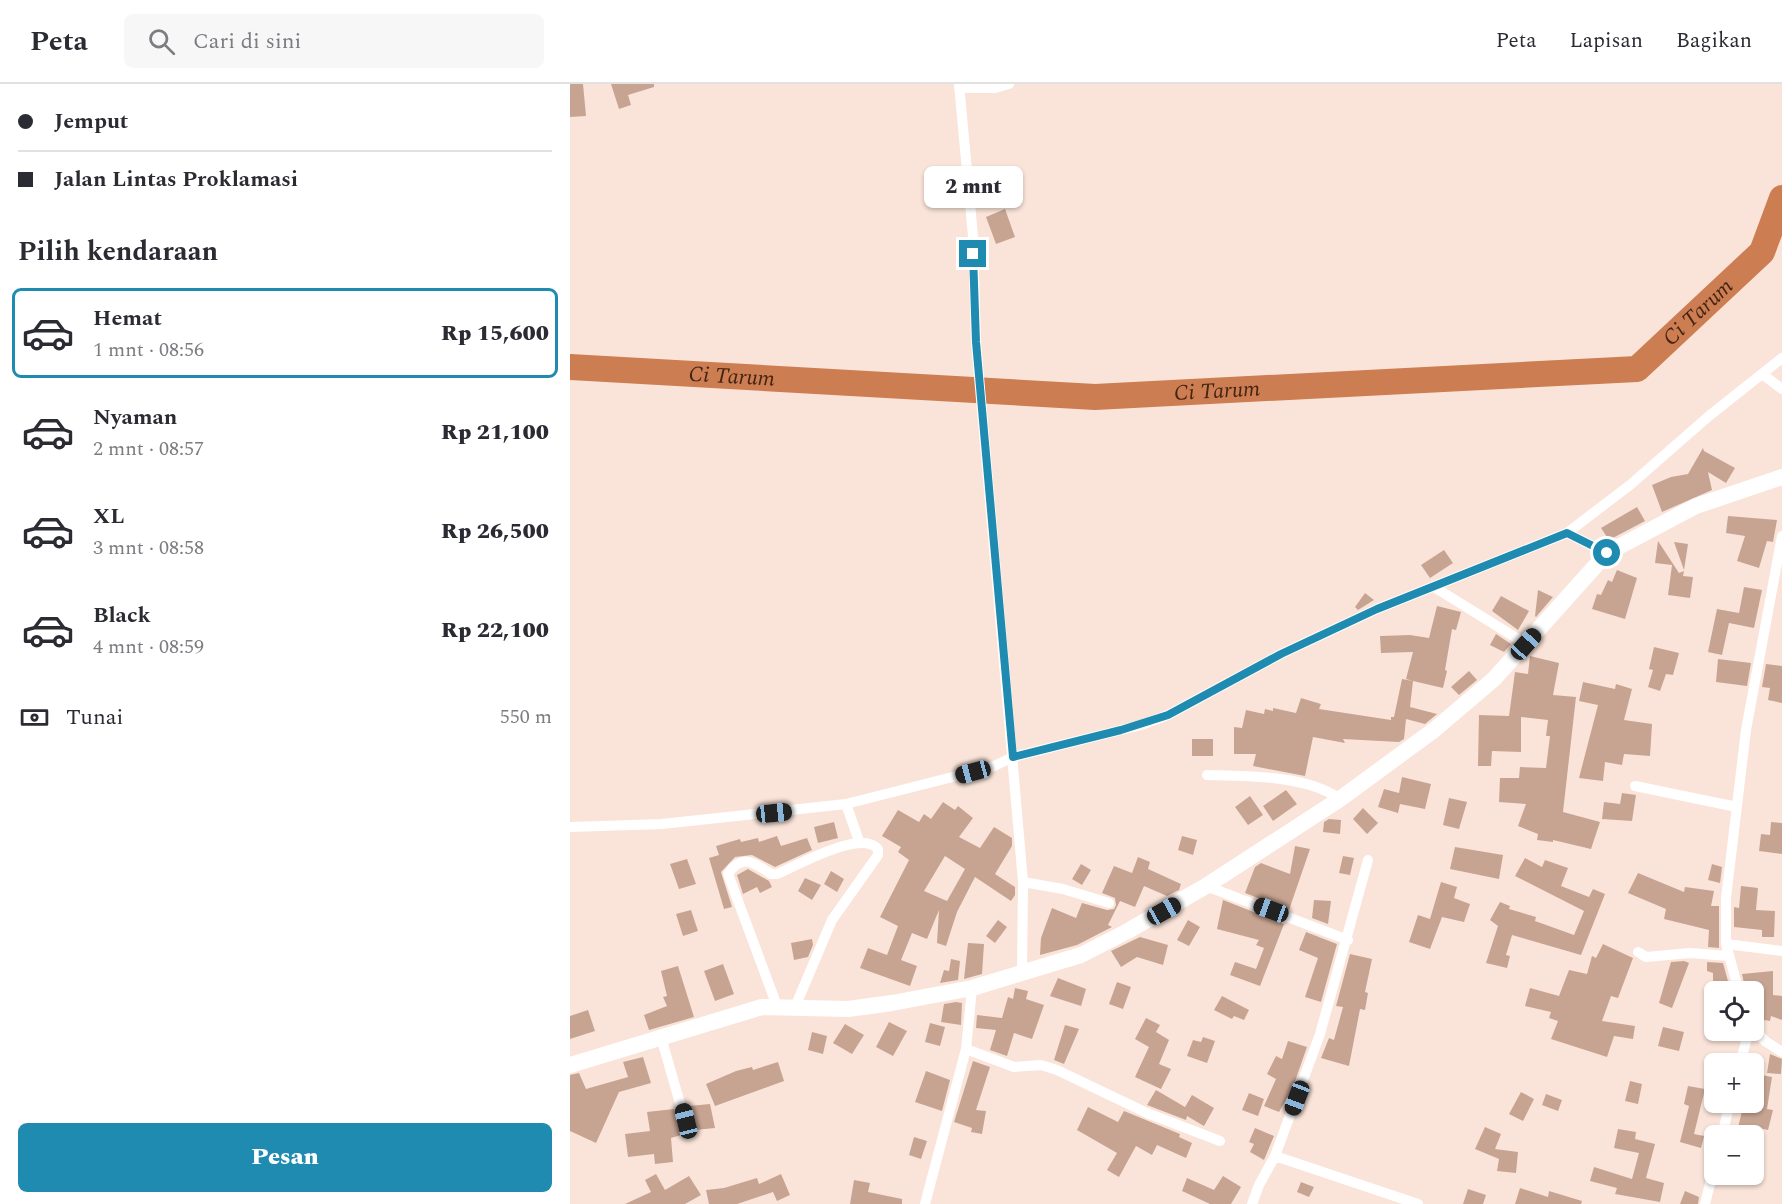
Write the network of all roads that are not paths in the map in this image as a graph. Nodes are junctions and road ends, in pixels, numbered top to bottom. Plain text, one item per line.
1 (1009, 84) edge
2 (959, 86) edge
3 (1782, 358) edge
4 (1762, 374) junction
5 (1782, 389) edge
6 (1782, 477) edge
7 (1567, 533) junction
8 (1782, 536) edge
9 (1607, 553) junction
10 (1434, 587) junction
11 (1526, 644) junction
12 (1013, 757) junction
13 (1207, 775) dead end
14 (1635, 786) dead end
15 (1340, 799) junction
16 (846, 804) junction
17 (1737, 807) junction
18 (570, 827) edge
19 (859, 841) junction
20 (1368, 860) dead end
21 (1023, 882) junction
22 (1206, 886) junction
23 (1109, 903) dead end
24 (1348, 940) junction
25 (1726, 944) junction
26 (1782, 951) edge
27 (1638, 952) dead end
28 (1729, 956) junction
29 (1022, 974) junction
30 (1736, 981) edge
31 (972, 988) junction
32 (777, 1006) junction
33 (795, 1007) junction
34 (661, 1037) junction
35 (1764, 1040) edge
36 (966, 1049) junction
37 (1782, 1052) edge
38 (570, 1065) edge
39 (689, 1135) dead end
40 (1220, 1141) dead end
41 (1275, 1156) junction
42 (1710, 1185) edge
43 (925, 1204) edge
44 (1252, 1204) edge
45 (1418, 1204) edge
46 (1706, 1204) edge

1 - 2 street
2 - 12 street
3 - 4 street
4 - 5 street
4 - 7 street
6 - 9 street
7 - 9 street
7 - 10 street
8 - 17 street
9 - 11 street
10 - 11 street
10 - 12 street
11 - 15 street
12 - 16 street
12 - 21 street
13 - 15 street
14 - 17 street
15 - 22 street
16 - 18 street
16 - 19 street
17 - 25 street
19 - 32 street
19 - 33 street
20 - 24 street
21 - 23 street
21 - 29 street
22 - 24 street
22 - 29 street
24 - 41 street
25 - 26 street
25 - 28 street
27 - 28 street
28 - 30 street
29 - 31 street
31 - 33 street
31 - 36 street
32 - 33 street
32 - 34 street
34 - 38 street
34 - 39 street
35 - 37 street
36 - 40 street
36 - 43 street
41 - 44 street
41 - 45 street
42 - 46 street

